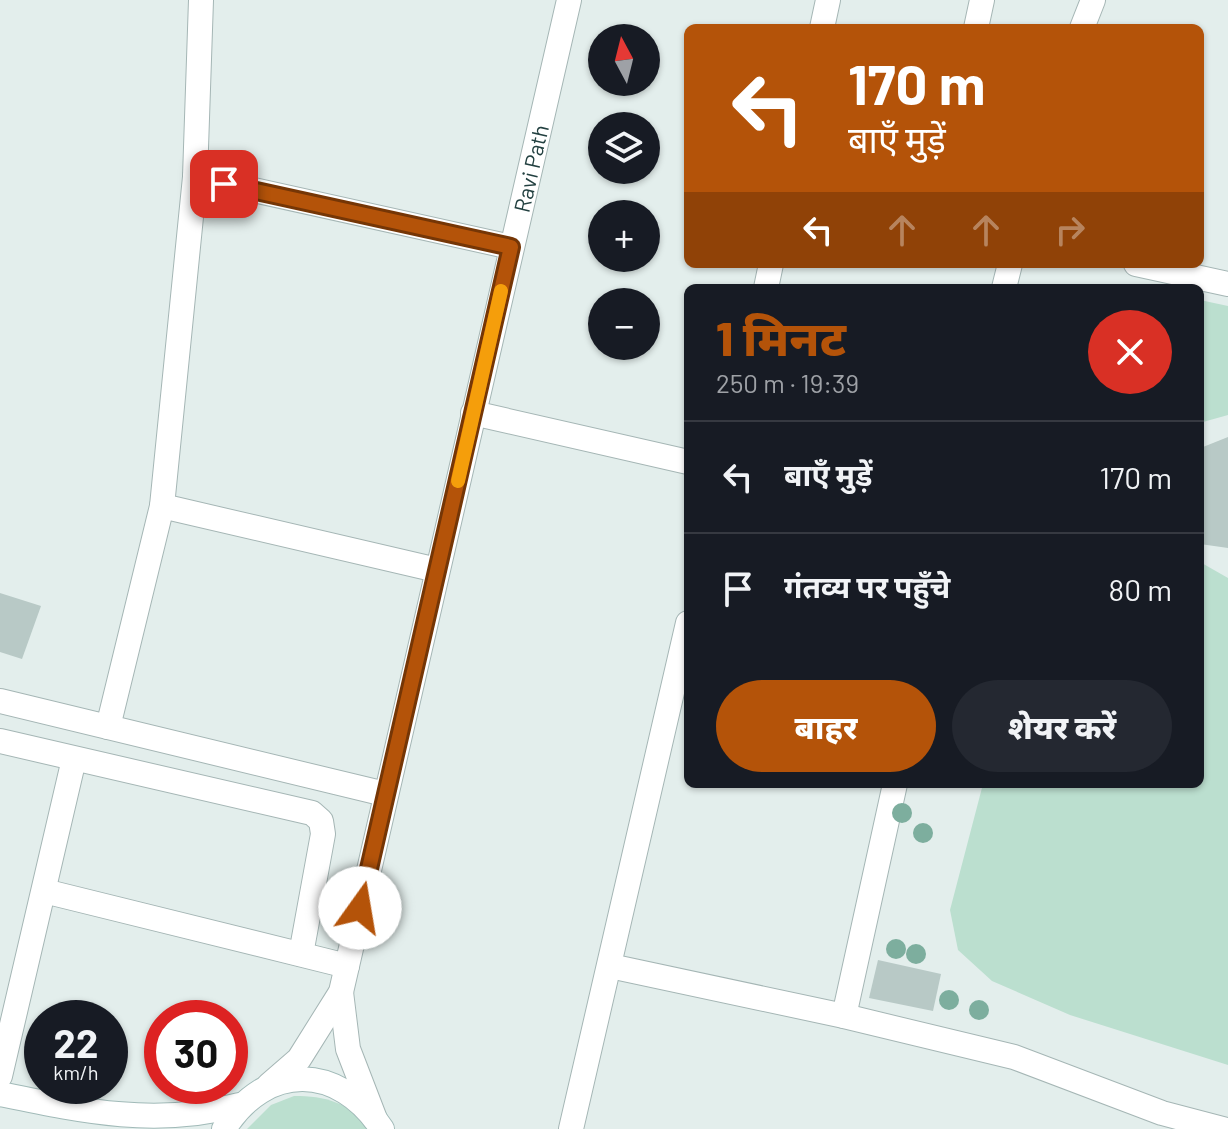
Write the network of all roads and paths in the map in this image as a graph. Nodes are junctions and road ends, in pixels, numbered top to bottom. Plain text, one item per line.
1 (201, 0) edge
2 (569, 0) edge
3 (828, 0) edge
4 (982, 0) edge
5 (1093, 0) edge
6 (823, 24) edge
7 (977, 24) edge
8 (1084, 24) edge
9 (195, 177) junction
10 (511, 247) junction
11 (1154, 268) edge
12 (1228, 284) edge
13 (473, 413) junction
14 (684, 461) edge
15 (162, 506) junction
16 (437, 570) junction
17 (684, 641) edge
18 (6, 703) edge
19 (108, 727) junction
20 (2, 742) edge
21 (74, 759) junction
22 (252, 762) junction
23 (894, 788) edge
24 (385, 794) junction
25 (244, 798) junction
26 (44, 891) junction
27 (301, 954) junction
28 (347, 966) junction
29 (610, 966) junction
30 (341, 992) junction
31 (844, 1016) junction
32 (5, 1032) edge
33 (0, 1076) edge
34 (269, 1085) junction
35 (0, 1094) edge
36 (239, 1105) junction
37 (94, 1114) junction
38 (378, 1124) edge
39 (126, 1129) edge
40 (224, 1129) edge
41 (571, 1129) edge
42 (1223, 1129) edge

1 - 9 street
2 - 10 street, Ravi Path
3 - 6 street
4 - 7 street
5 - 8 street
9 - 10 street
9 - 15 street
10 - 13 street, Ravi Path
11 - 12 street
13 - 14 street
13 - 16 street, Ravi Path
15 - 16 street
15 - 19 street
16 - 24 street, Ravi Path
17 - 29 street
18 - 19 street
18 - 20 street
19 - 22 street
20 - 21 street
21 - 25 street
21 - 26 street
22 - 24 street
22 - 25 street
23 - 31 street
24 - 28 street, Ravi Path
25 - 27 street
26 - 27 street
26 - 32 street
27 - 28 street
28 - 30 street, Ravi Path
29 - 31 street
29 - 41 street
30 - 34 street
30 - 38 street
31 - 42 street
32 - 33 street
34 - 36 street
34 - 38 street
35 - 37 street
36 - 37 street
36 - 40 street
37 - 39 street

